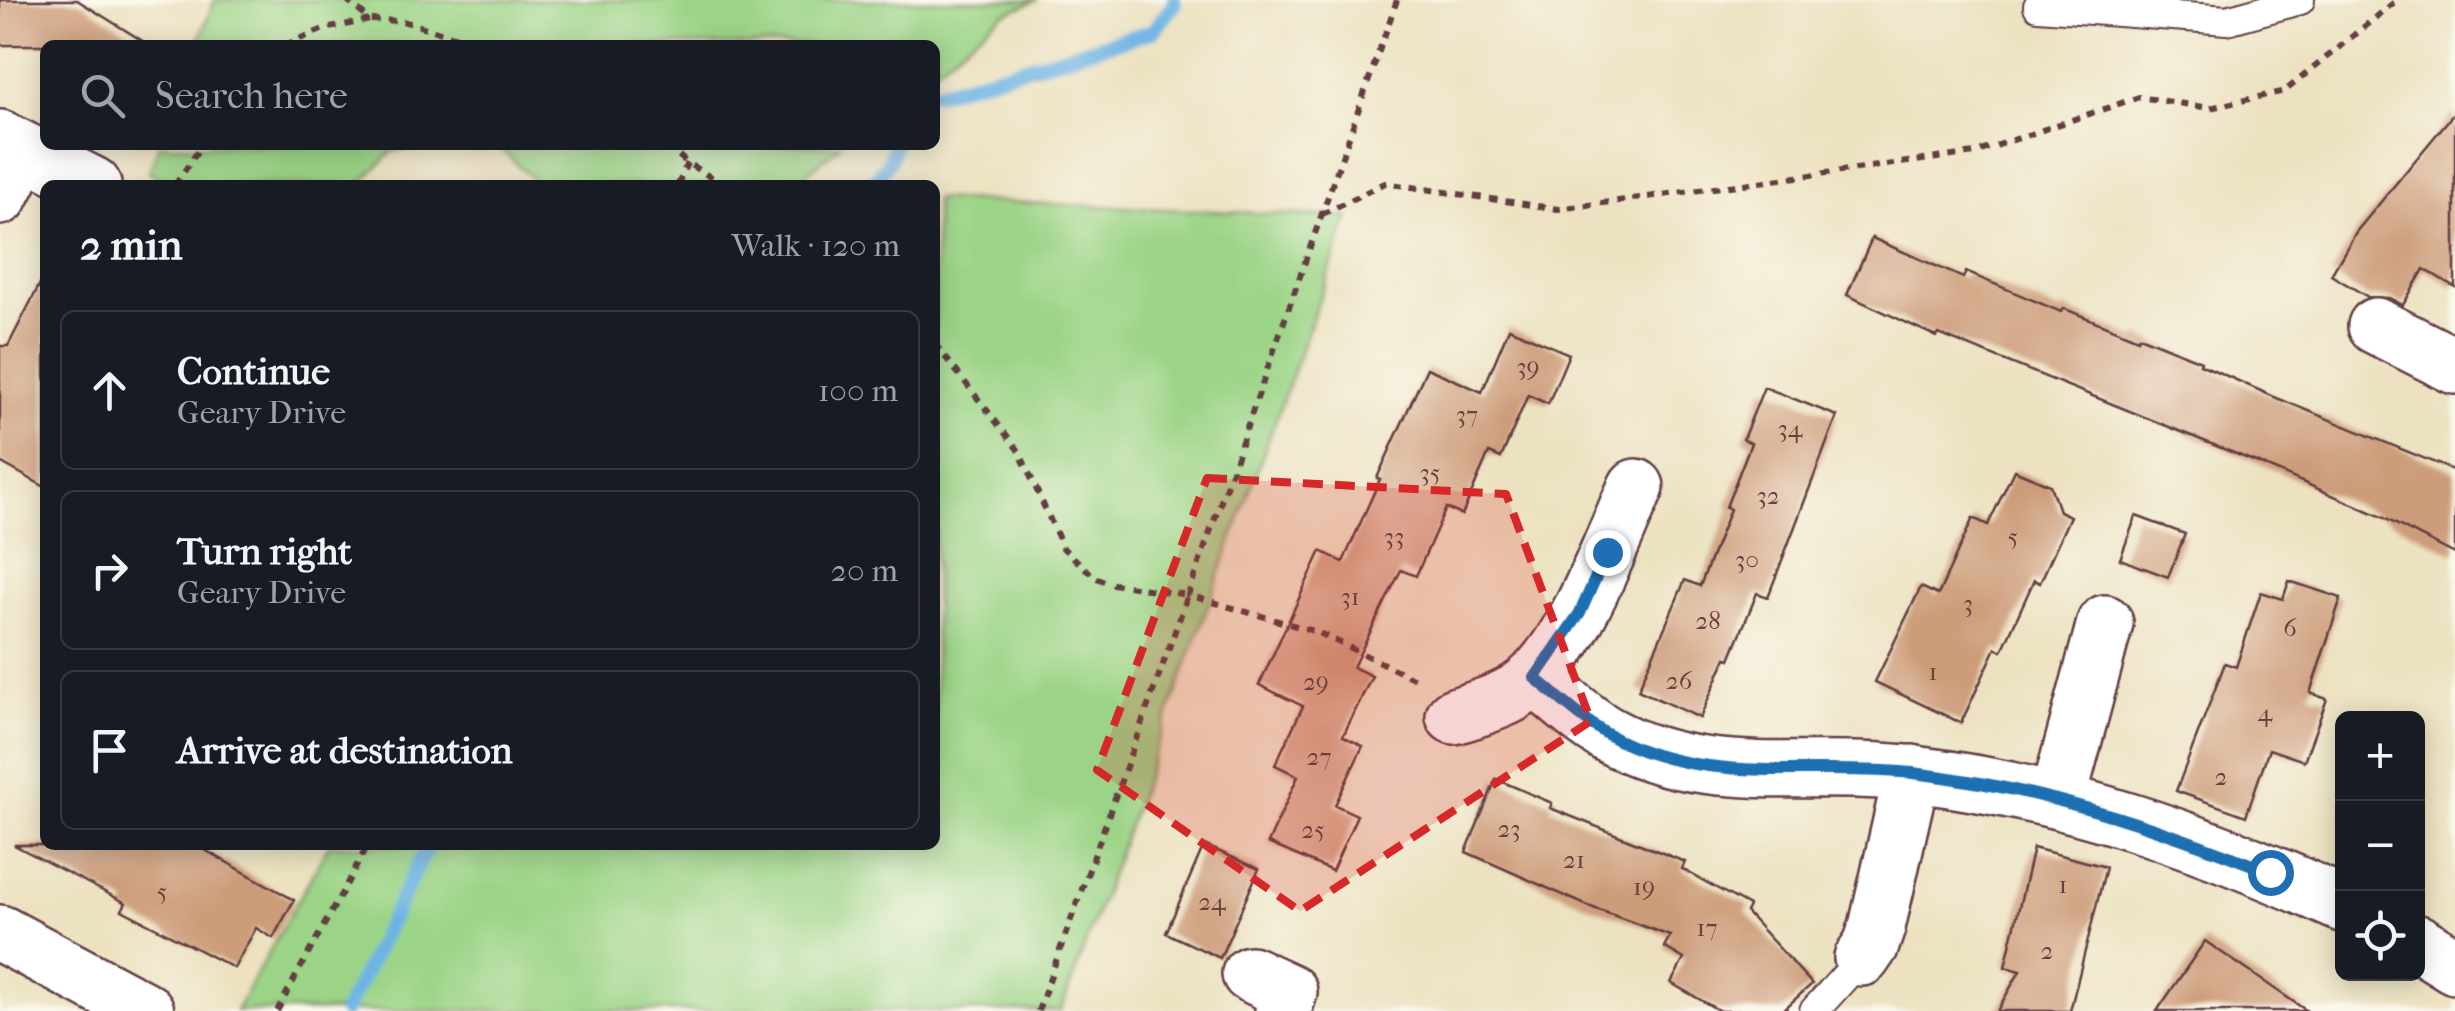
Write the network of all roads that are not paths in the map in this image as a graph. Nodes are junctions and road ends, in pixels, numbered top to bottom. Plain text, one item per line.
1 (2300, 0) edge
2 (2038, 6) dead end
3 (8, 162) edge
4 (75, 180) edge
5 (2376, 326) dead end
6 (2455, 366) edge
7 (1636, 486) dead end
8 (2104, 622) dead end
9 (1535, 678) junction
10 (1466, 712) road end
11 (1912, 773) junction
12 (2058, 799) junction
13 (2335, 901) edge
14 (0, 933) edge
15 (2425, 948) edge
16 (1862, 958) joint
17 (2455, 966) edge
18 (146, 1011) edge
19 (1814, 1011) edge

1 - 2 lane
3 - 4 street
5 - 6 street
7 - 9 street
8 - 12 street
9 - 10 street
9 - 11 street
11 - 12 street
11 - 16 street
12 - 13 street
14 - 18 street
15 - 17 street
16 - 19 lane

